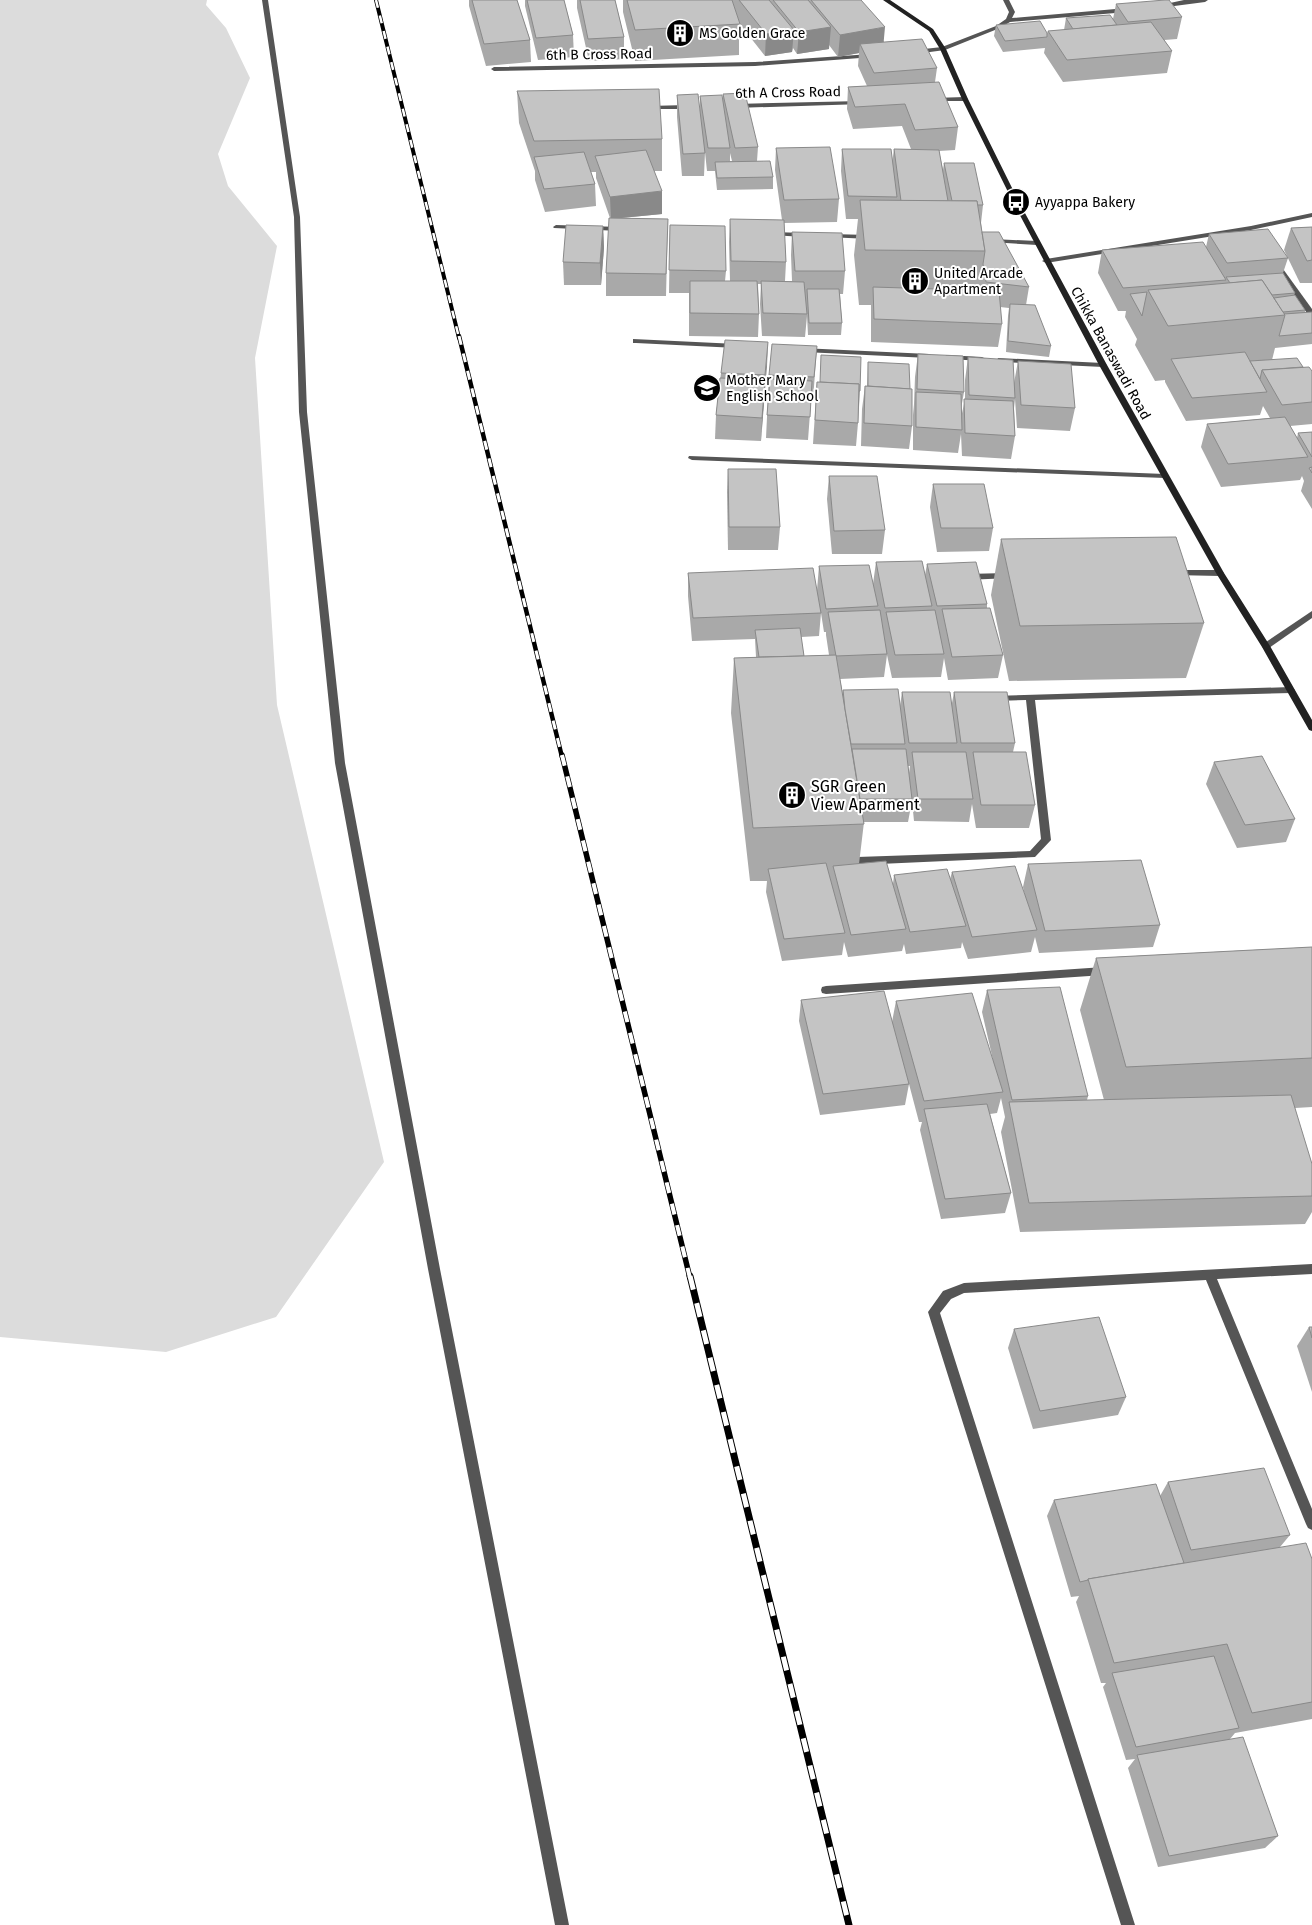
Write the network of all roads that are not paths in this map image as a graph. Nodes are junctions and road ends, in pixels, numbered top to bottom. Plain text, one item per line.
1 (265, 0) edge
2 (886, 0) edge
3 (1006, 0) edge
4 (1205, 0) edge
5 (1188, 1) edge
6 (1152, 7) edge
7 (1135, 9) edge
8 (1008, 20) junction
9 (943, 49) junction
10 (905, 53) edge
11 (876, 56) edge
12 (494, 69) dead end
13 (965, 99) junction
14 (926, 100) edge
15 (869, 103) edge
16 (731, 106) edge
17 (691, 107) edge
18 (641, 108) edge
19 (1312, 215) edge
20 (556, 227) dead end
21 (1251, 228) junction
22 (624, 229) edge
23 (762, 234) edge
24 (811, 235) edge
25 (821, 236) edge
26 (1257, 236) edge
27 (880, 238) edge
28 (988, 241) edge
29 (1037, 243) junction
30 (1273, 259) edge
31 (1046, 261) junction
32 (1312, 314) edge
33 (636, 341) dead end
34 (745, 347) edge
35 (794, 349) edge
36 (934, 356) edge
37 (944, 357) edge
38 (1102, 365) junction
39 (692, 458) dead end
40 (1165, 476) junction
41 (1220, 572) junction
42 (1170, 573) edge
43 (1021, 576) edge
44 (961, 577) edge
45 (1312, 614) edge
46 (1266, 646) junction
47 (1291, 690) junction
48 (981, 698) edge
49 (1030, 699) junction
50 (1312, 728) edge
51 (857, 861) edge
52 (1114, 971) edge
53 (826, 990) dead end
54 (1312, 1269) edge
55 (1210, 1275) junction
56 (1312, 1524) edge
57 (562, 1925) edge
58 (1128, 1925) edge

1 - 57 street
2 - 9 main road, Chikka Banaswadi Road
3 - 8 street
4 - 5 street
5 - 6 street
7 - 8 street
8 - 9 street
9 - 10 street
9 - 13 main road, Chikka Banaswadi Road
11 - 12 street, 6th B Cross Road
13 - 14 street
13 - 29 main road, Chikka Banaswadi Road
15 - 16 street, 6th A Cross Road
17 - 18 street
19 - 21 street
20 - 22 street
21 - 26 street
21 - 31 street
23 - 24 street
25 - 27 street
28 - 29 street
29 - 31 main road, Chikka Banaswadi Road
30 - 32 street
31 - 38 main road, Chikka Banaswadi Road
33 - 34 street
35 - 36 street
37 - 38 street
38 - 40 main road, Chikka Banaswadi Road
39 - 40 street
40 - 41 main road, Chikka Banaswadi Road
41 - 42 street
41 - 46 main road, Chikka Banaswadi Road
43 - 44 street
45 - 46 street
46 - 47 main road, Chikka Banaswadi Road
47 - 49 street
47 - 50 main road, Chikka Banaswadi Road
48 - 49 street
49 - 51 street
52 - 53 street
54 - 55 street
55 - 56 street
55 - 58 street

